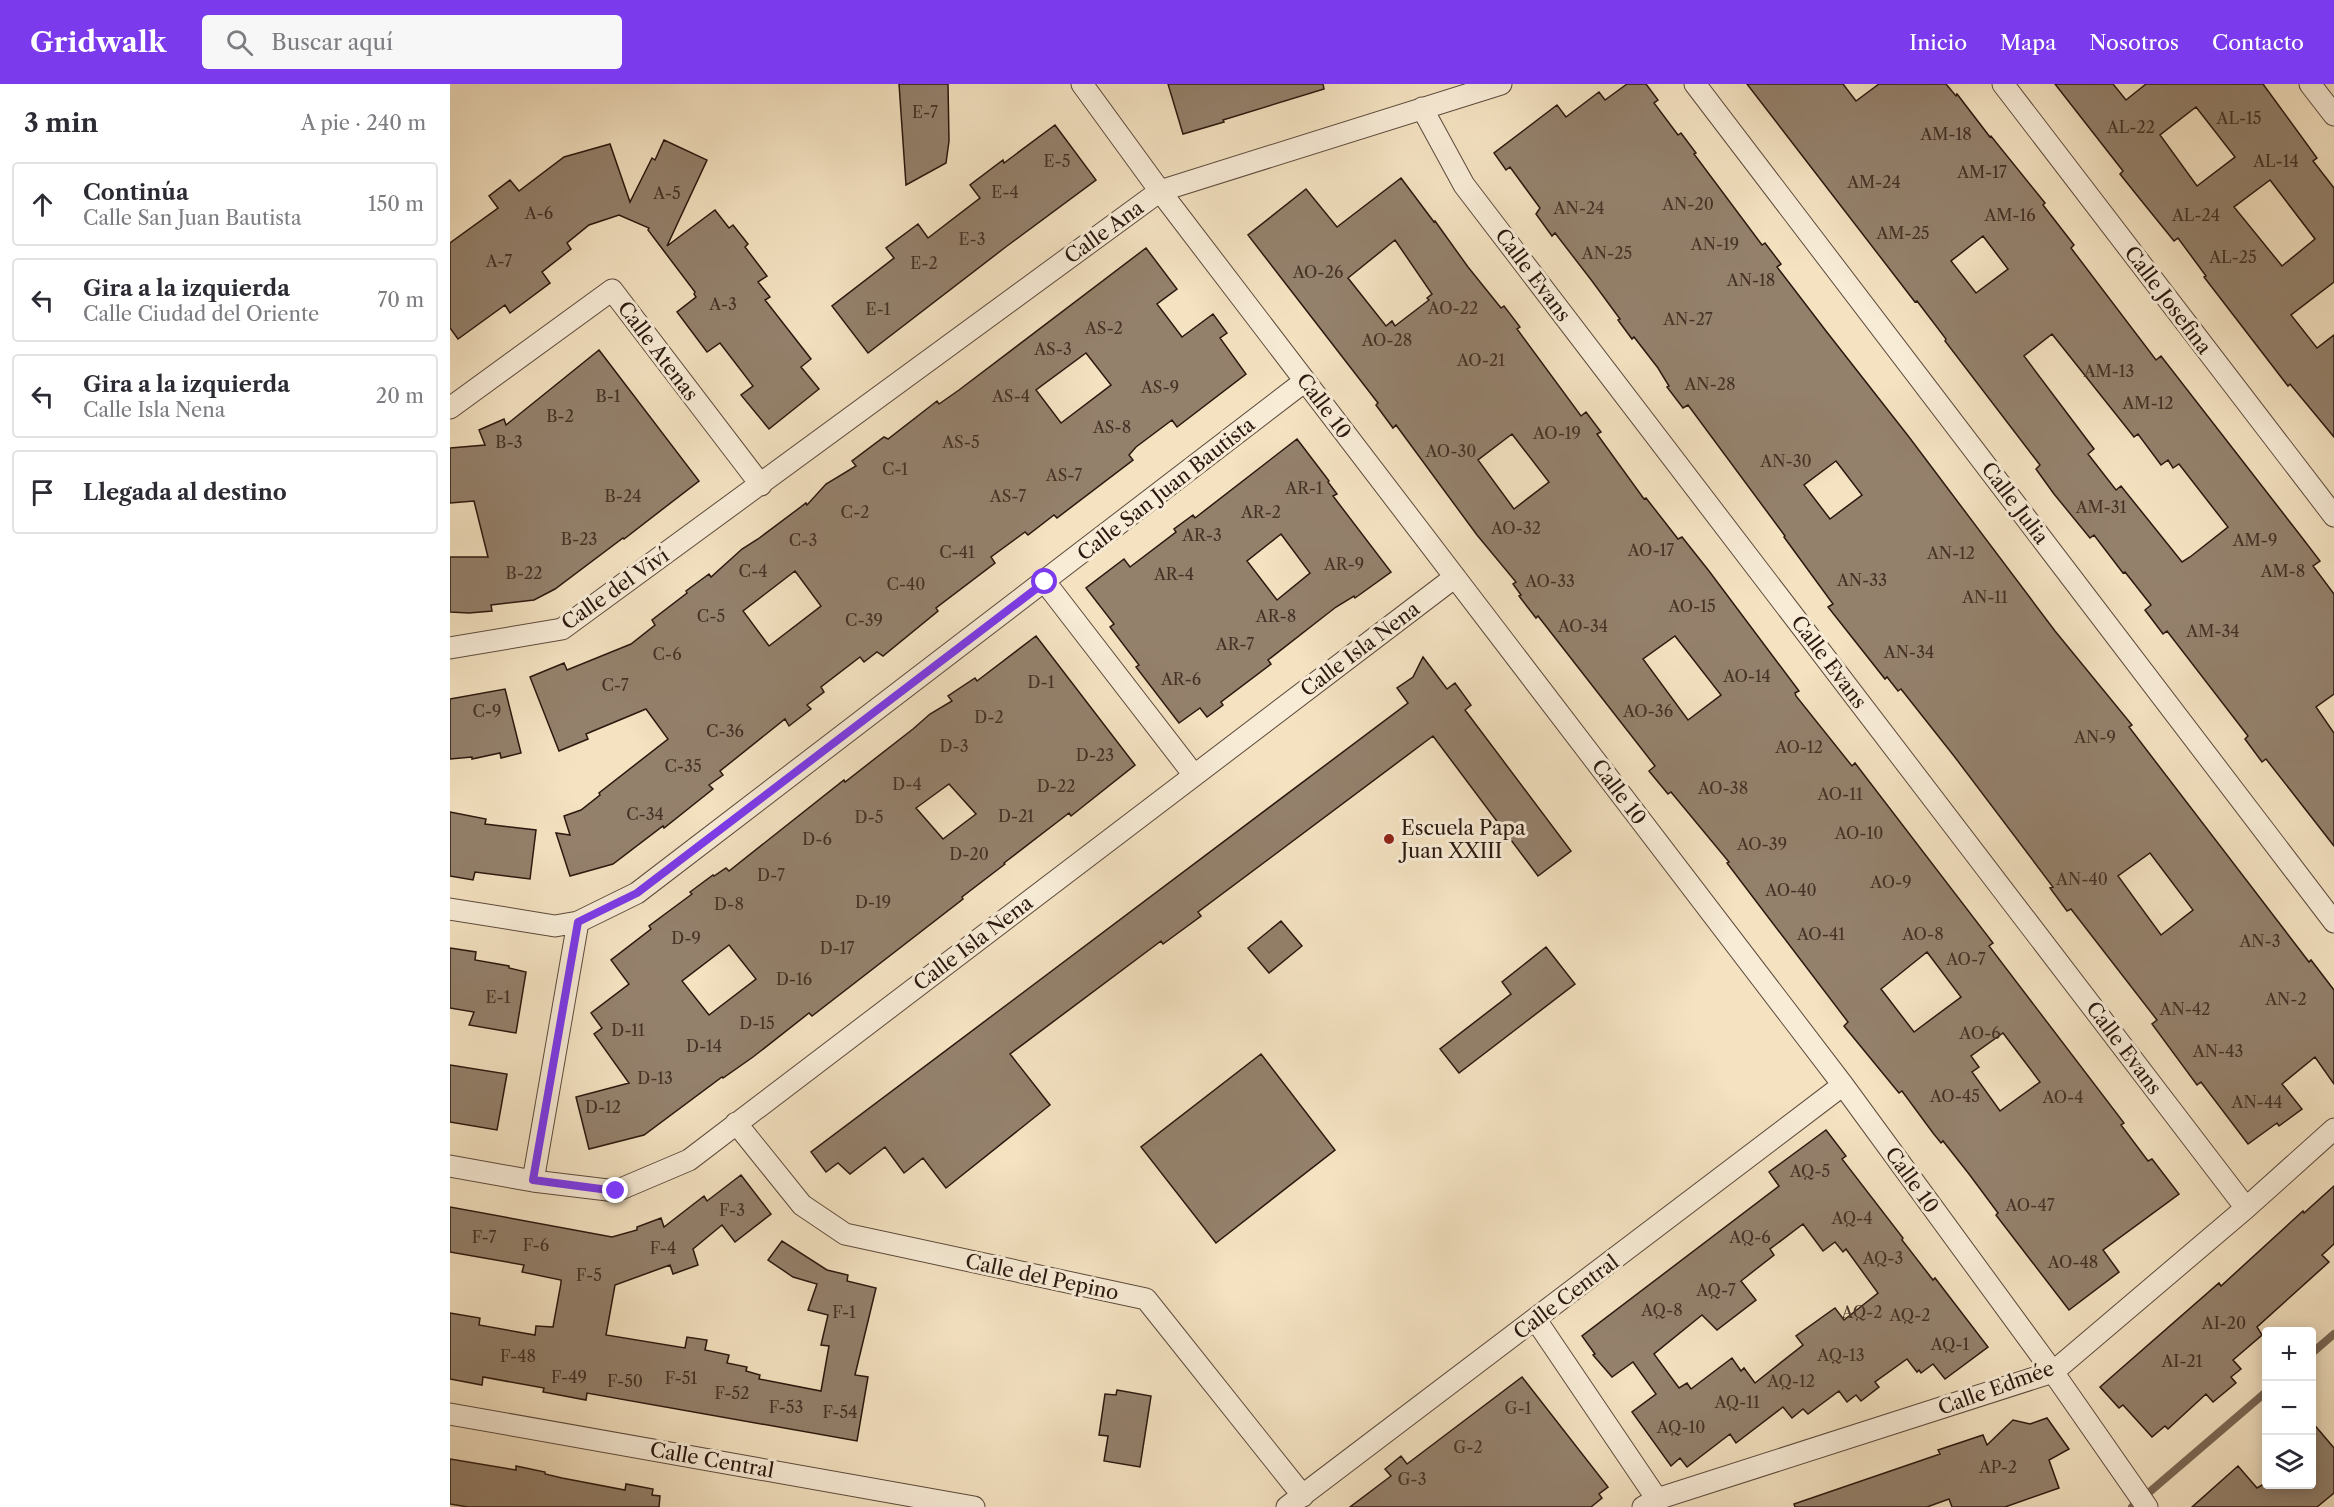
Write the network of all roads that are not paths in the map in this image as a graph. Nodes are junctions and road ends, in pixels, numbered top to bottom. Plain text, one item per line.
1 (1082, 84) edge
2 (1501, 84) edge
3 (1695, 84) edge
4 (2003, 84) edge
5 (2310, 84) edge
6 (1422, 108) junction
7 (2334, 115) edge
8 (1160, 191) junction
9 (1305, 381) junction
10 (450, 408) edge
11 (761, 485) junction
12 (2334, 516) edge
13 (1455, 577) junction
14 (1045, 582) junction
15 (450, 648) edge
16 (1194, 775) junction
17 (450, 909) edge
18 (578, 922) junction
19 (2334, 922) edge
20 (1843, 1085) junction
21 (736, 1123) junction
22 (2334, 1129) edge
23 (450, 1166) edge
24 (533, 1180) junction
25 (2246, 1208) junction
26 (1536, 1320) junction
27 (2053, 1372) junction
28 (450, 1414) edge
29 (1295, 1502) edge
30 (1650, 1503) edge
31 (974, 1507) edge
32 (2147, 1507) edge

1 - 8 street, Calle 10
2 - 6 street, Calle Ana
3 - 19 street, Calle Julia
4 - 12 street, Calle Josefina
5 - 7 street
6 - 8 street, Calle Ana
6 - 25 street, Calle Evans
8 - 9 street, Calle 10
8 - 11 street, Calle Ana
9 - 13 street, Calle 10
9 - 14 street, Calle San Juan Bautista
10 - 11 street, Calle Atenas
11 - 15 street, Calle del Viví
13 - 16 street, Calle Isla Nena
13 - 20 street, Calle 10
14 - 16 street
14 - 18 street, Calle San Juan Bautista
16 - 21 street, Calle Isla Nena
17 - 18 street, Calle San Juan Bautista
18 - 24 street
20 - 26 street, Calle Central
20 - 27 street, Calle 10
21 - 24 street, Calle Isla Nena
21 - 29 street, Calle del Pepino
22 - 25 street, Calle Edmée
23 - 24 street, Calle Isla Nena
25 - 27 street, Calle Edmée
26 - 29 street, Calle Central
26 - 30 street
27 - 30 street, Calle Edmée
27 - 32 street, Calle 10
28 - 31 street, Calle Central

